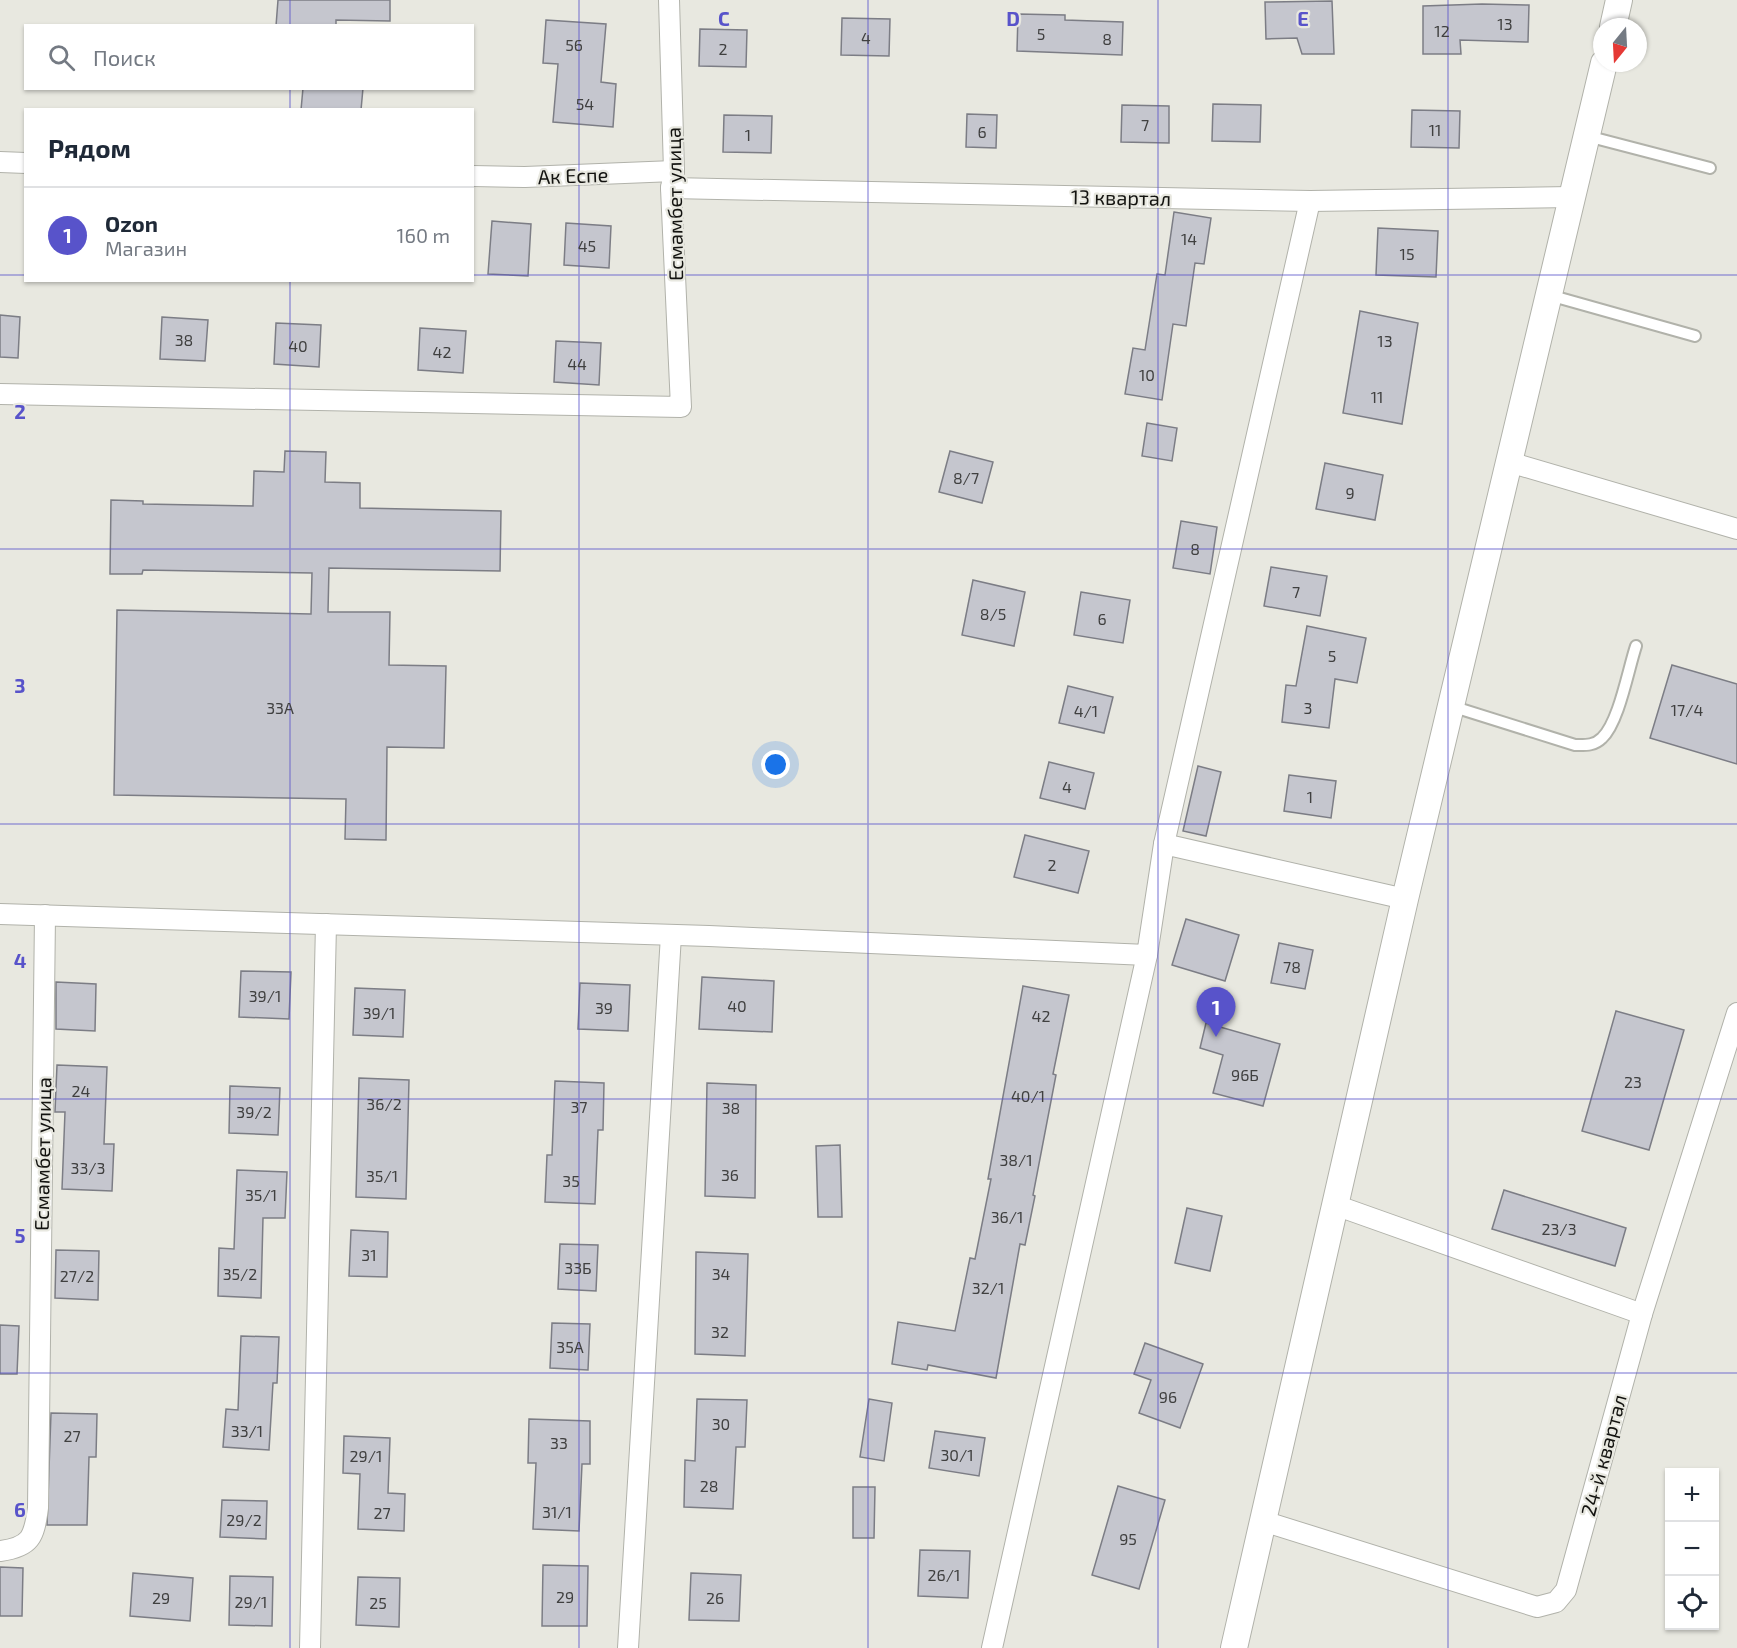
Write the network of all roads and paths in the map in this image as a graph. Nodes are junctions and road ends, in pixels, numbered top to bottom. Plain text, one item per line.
1 (669, 0) edge
2 (1619, 0) edge
3 (1615, 18) edge
4 (1602, 72) edge
5 (1586, 136) junction
6 (0, 162) edge
7 (24, 163) edge
8 (1710, 168) dead end
9 (474, 176) edge
10 (673, 179) junction
11 (1571, 197) junction
12 (1310, 201) junction
13 (1549, 295) junction
14 (1695, 336) dead end
15 (0, 394) edge
16 (1509, 462) junction
17 (1737, 529) edge
18 (1636, 646) dead end
19 (1451, 706) junction
20 (1164, 844) junction
21 (1405, 899) junction
22 (0, 914) edge
23 (45, 915) junction
24 (326, 924) junction
25 (671, 935) junction
26 (1147, 955) junction
27 (1737, 1013) edge
28 (1335, 1205) junction
29 (1642, 1314) junction
30 (1263, 1521) junction
31 (0, 1551) edge
32 (310, 1648) edge
33 (627, 1648) edge
34 (992, 1648) edge
35 (1234, 1648) edge

1 - 10 street, Есмамбет улица
2 - 3 street
4 - 5 street
5 - 8 lane
5 - 11 street
6 - 7 street
9 - 10 street, Ак Еспе
10 - 12 street, 13 квартал
10 - 15 street, Есмамбет улица
11 - 12 street, 13 квартал
11 - 13 street
12 - 20 street
13 - 14 lane
13 - 16 street
16 - 17 street
16 - 19 street
18 - 19 lane
19 - 21 street
20 - 21 street
20 - 26 street
21 - 28 street
22 - 23 street
23 - 24 street
23 - 31 street, Есмамбет улица
24 - 25 street
24 - 32 street
25 - 26 street
25 - 33 street
26 - 34 street
27 - 29 street, 24-й квартал
28 - 29 street
28 - 30 street
29 - 30 street, 24-й квартал
30 - 35 street

